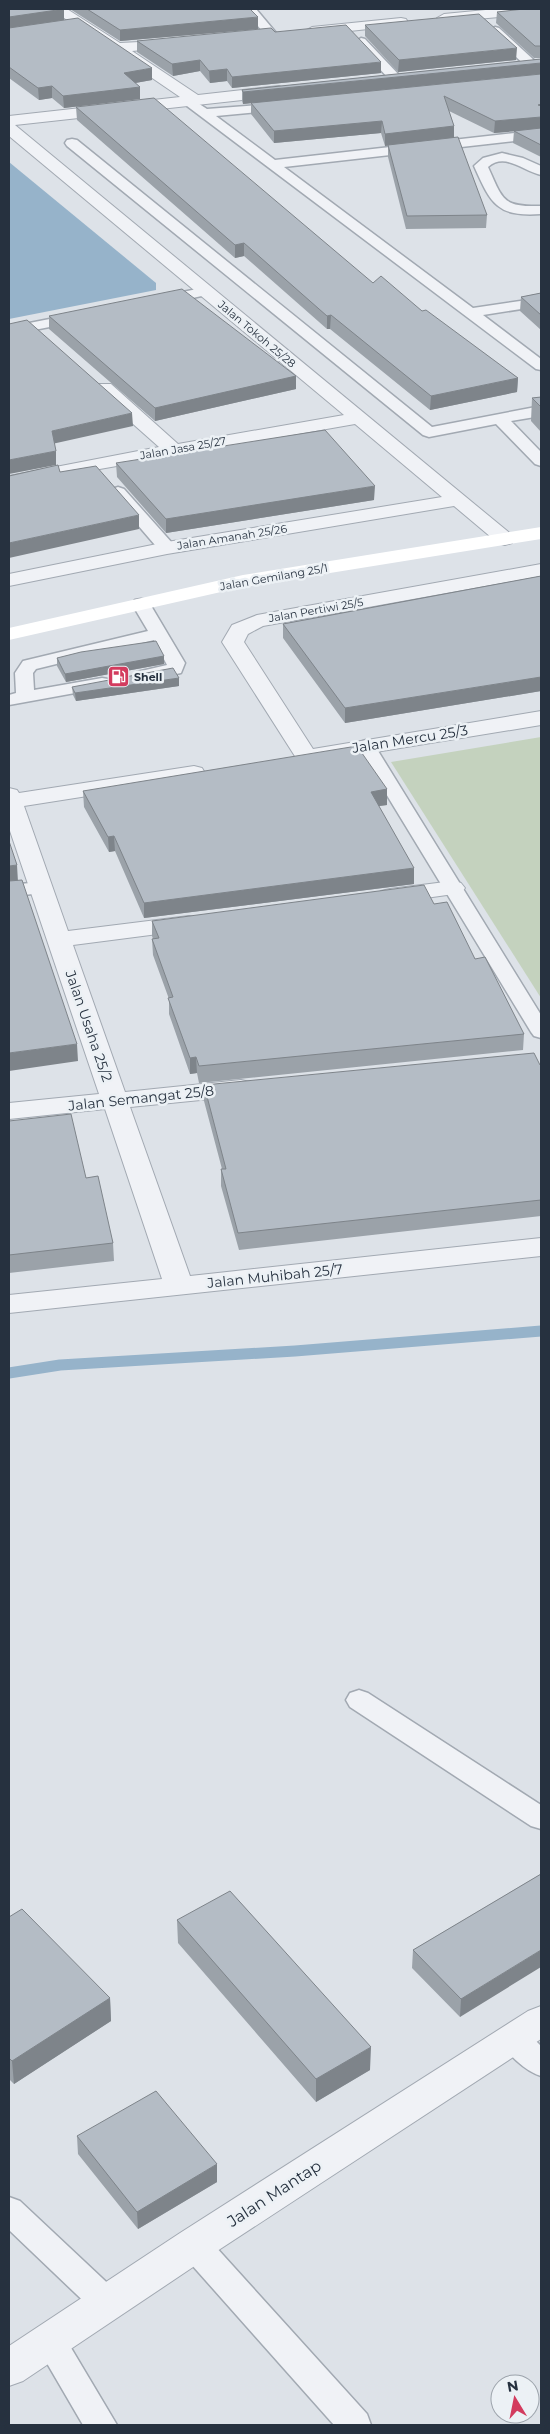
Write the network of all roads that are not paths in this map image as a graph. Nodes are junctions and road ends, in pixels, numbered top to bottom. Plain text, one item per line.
1 (58, 9) edge
2 (250, 9) edge
3 (541, 9) edge
4 (488, 12) edge
5 (430, 20) edge
6 (412, 21) edge
7 (81, 24) junction
8 (63, 26) edge
9 (346, 27) junction
10 (271, 34) junction
11 (252, 36) edge
12 (185, 42) edge
13 (119, 48) junction
14 (537, 65) edge
15 (513, 67) edge
16 (416, 77) edge
17 (396, 79) junction
18 (377, 81) edge
19 (292, 97) joint
20 (190, 99) junction
21 (205, 113) junction
22 (9, 121) edge
23 (9, 128) edge
24 (541, 134) edge
25 (480, 140) junction
26 (72, 143) dead end
27 (497, 157) junction
28 (271, 164) junction
29 (541, 171) edge
30 (541, 210) edge
31 (206, 291) junction
32 (541, 302) edge
33 (148, 303) edge
34 (470, 313) junction
35 (90, 315) edge
36 (33, 326) junction
37 (9, 331) edge
38 (48, 339) edge
39 (541, 366) edge
40 (92, 378) edge
41 (541, 411) edge
42 (358, 418) junction
43 (500, 419) junction
44 (174, 450) junction
45 (541, 461) edge
46 (94, 464) junction
47 (9, 482) edge
48 (457, 500) junction
49 (541, 532) edge
50 (505, 539) junction
51 (167, 548) junction
52 (541, 570) edge
53 (9, 580) edge
54 (141, 604) junction
55 (9, 634) edge
56 (158, 634) junction
57 (17, 698) edge
58 (541, 718) edge
59 (366, 746) junction
60 (296, 758) joint
61 (217, 770) edge
62 (10, 798) edge
63 (41, 888) junction
64 (453, 888) junction
65 (9, 891) edge
66 (364, 900) edge
67 (207, 920) edge
68 (59, 939) junction
69 (541, 1032) edge
70 (264, 1086) edge
71 (115, 1101) junction
72 (9, 1111) edge
73 (541, 1248) edge
74 (179, 1286) junction
75 (9, 1304) edge
76 (359, 1700) dead end
77 (541, 1819) edge
78 (528, 2030) edge
79 (541, 2064) edge
80 (9, 2210) edge
81 (194, 2245) junction
82 (107, 2303) junction
83 (50, 2341) junction
84 (9, 2368) edge
85 (101, 2425) edge
86 (355, 2425) edge

1 - 7 street
2 - 10 lane
3 - 4 street
4 - 5 street
4 - 14 lane
6 - 9 street
7 - 8 lane
7 - 13 street
9 - 10 street
9 - 17 lane
10 - 11 street
12 - 13 street
13 - 20 street
14 - 15 street
16 - 17 street
17 - 18 street
19 - 20 street
19 - 21 lane
20 - 21 lane
20 - 22 street
21 - 28 lane
23 - 31 street, Jalan Tokoh 25/28
24 - 25 lane
25 - 27 lane
25 - 28 lane
26 - 43 lane
27 - 29 lane
27 - 30 lane
28 - 34 lane
31 - 33 lane
31 - 42 street, Jalan Tokoh 25/28
32 - 34 lane
34 - 39 lane
35 - 36 lane
36 - 37 lane
36 - 38 street
40 - 44 street
41 - 43 lane
42 - 44 street, Jalan Jasa 25/27
42 - 48 street, Jalan Tokoh 25/28
43 - 45 lane
44 - 46 street, Jalan Jasa 25/27
46 - 47 street, Jalan Jasa 25/27
46 - 51 lane
48 - 50 street, Jalan Tokoh 25/28
48 - 51 street, Jalan Amanah 25/26
49 - 50 street, Jalan Gemilang 25/1
50 - 54 street, Jalan Gemilang 25/1
51 - 53 street, Jalan Amanah 25/26
52 - 60 street, Jalan Pertiwi 25/5
54 - 55 street, Jalan Gemilang 25/1
54 - 56 lane
56 - 57 lane
56 - 57 lane
58 - 59 street, Jalan Mercu 25/3
59 - 60 street, Jalan Mercu 25/3
59 - 64 lane
61 - 62 street
62 - 63 street, Jalan Usaha 25/2
63 - 65 lane
63 - 68 street, Jalan Usaha 25/2
64 - 66 street
64 - 69 lane
67 - 68 street
68 - 71 street, Jalan Usaha 25/2
70 - 71 street, Jalan Semangat 25/8
71 - 72 street, Jalan Semangat 25/8
71 - 74 street, Jalan Usaha 25/2
73 - 74 street, Jalan Muhibah 25/7
74 - 75 street, Jalan Muhibah 25/7
76 - 77 lane
78 - 79 lane
78 - 81 street, Jalan Mantap
80 - 82 lane
81 - 82 street, Jalan Mantap
81 - 86 lane
82 - 83 street, Jalan Mantap
83 - 84 street, Jalan Mantap
83 - 85 lane

